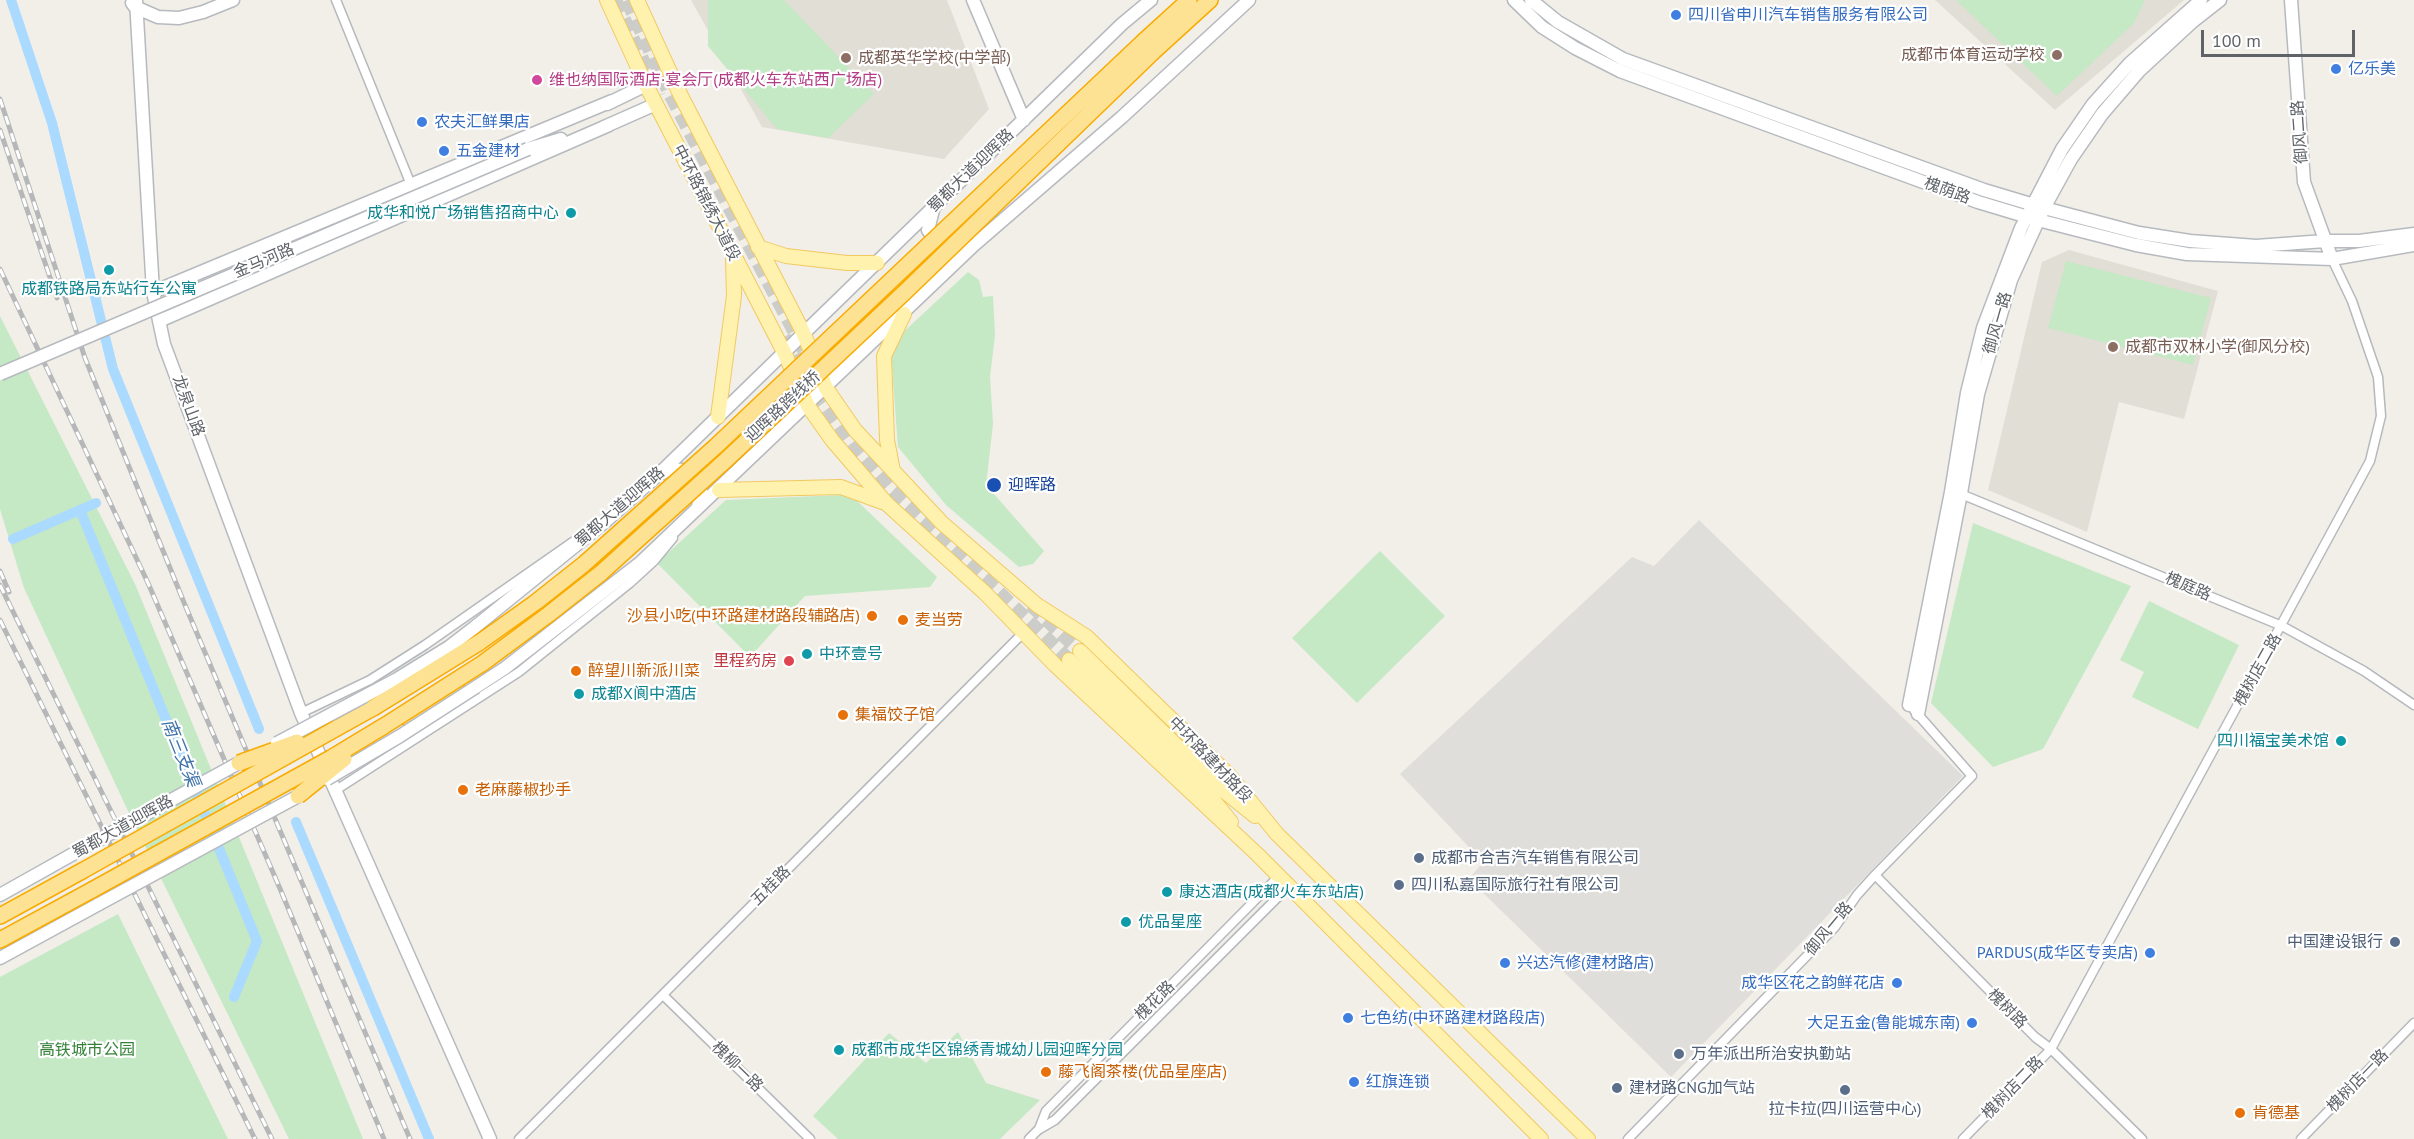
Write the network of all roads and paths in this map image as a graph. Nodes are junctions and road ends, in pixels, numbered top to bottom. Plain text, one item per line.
1 (233, 0) edge
2 (336, 0) edge
3 (607, 0) edge
4 (636, 0) edge
5 (973, 0) edge
6 (1150, 0) edge
7 (1177, 0) edge
8 (1189, 0) edge
9 (1210, 0) edge
10 (1249, 0) edge
11 (1514, 0) edge
12 (1531, 0) edge
13 (2201, 0) edge
14 (2220, 0) edge
15 (2291, 0) edge
16 (133, 2) edge
17 (1151, 41) junction
18 (646, 85) junction
19 (612, 101) junction
20 (656, 104) junction
21 (1024, 120) junction
22 (609, 126) junction
23 (528, 149) junction
24 (411, 185) junction
25 (935, 206) junction
26 (421, 208) junction
27 (2035, 212) junction
28 (2414, 234) edge
29 (2325, 241) junction
30 (975, 245) junction
31 (2414, 245) edge
32 (758, 247) junction
33 (734, 257) junction
34 (2332, 259) junction
35 (877, 264) junction
36 (153, 292) junction
37 (904, 314) junction
38 (159, 321) junction
39 (803, 332) junction
40 (784, 352) junction
41 (0, 374) edge
42 (826, 388) junction
43 (808, 406) junction
44 (718, 417) junction
45 (894, 473) junction
46 (659, 474) junction
47 (719, 490) junction
48 (1956, 492) junction
49 (887, 504) junction
50 (695, 513) junction
51 (607, 520) junction
52 (2282, 626) junction
53 (1023, 633) junction
54 (449, 647) junction
55 (476, 687) junction
56 (2414, 705) edge
57 (374, 708) junction
58 (1914, 710) joint
59 (301, 713) junction
60 (384, 726) junction
61 (337, 728) junction
62 (239, 763) junction
63 (336, 790) junction
64 (298, 796) junction
65 (1277, 834) junction
66 (1258, 855) junction
67 (1875, 875) junction
68 (1284, 881) junction
69 (0, 896) edge
70 (0, 916) edge
71 (0, 940) edge
72 (0, 958) edge
73 (663, 995) junction
74 (2414, 1023) edge
75 (2051, 1049) junction
76 (1038, 1130) junction
77 (490, 1139) edge
78 (519, 1139) edge
79 (810, 1139) edge
80 (1029, 1139) edge
81 (1541, 1139) edge
82 (1588, 1139) edge
83 (1628, 1139) edge
84 (1963, 1139) edge
85 (2142, 1139) edge
86 (2301, 1139) edge

1 - 16 main road
2 - 24 street
3 - 18 main road, 中环路锦绣大道段
4 - 32 main road, 中环路锦绣大道段
5 - 21 main road
6 - 21 main road, 蜀都大道迎晖路
7 - 17 main road
8 - 17 highway
9 - 17 highway
10 - 30 main road
11 - 27 main road, 槐荫路
12 - 27 main road, 槐荫路
13 - 27 main road, 御风一路
14 - 27 main road, 御风一路
15 - 29 main road, 御风二路
16 - 36 main road, 龙泉山路
17 - 57 highway, 迎晖路跨线桥, bridge
17 - 60 highway, 迎晖路跨线桥, bridge
18 - 19 main road
18 - 20 main road, 中环路锦绣大道段
19 - 23 main road
19 - 24 main road
20 - 22 main road
20 - 33 main road, 中环路锦绣大道段
21 - 25 main road, 蜀都大道迎晖路
22 - 23 main road
22 - 26 main road
23 - 41 main road, 金马河路, bridge
24 - 26 street
24 - 36 main road
25 - 30 main road
25 - 35 main road, 蜀都大道迎晖路
26 - 38 main road
27 - 29 main road, 槐荫路
27 - 34 main road, 槐荫路
27 - 48 main road, 御风一路
28 - 29 main road, 槐荫路
29 - 34 main road, 御风二路
30 - 37 main road
31 - 34 main road, 槐荫路
32 - 35 main road
32 - 39 main road, 中环路锦绣大道段
33 - 40 main road, 中环路锦绣大道段
33 - 44 main road
34 - 52 street, 槐树店二路
35 - 39 main road, 蜀都大道迎晖路
36 - 38 main road, 龙泉山路
37 - 42 main road
37 - 45 main road
38 - 59 main road, 龙泉山路
39 - 40 main road, 蜀都大道迎晖路
39 - 42 main road, 中环路锦绣大道段
40 - 43 main road, 中环路锦绣大道段
40 - 44 main road, 蜀都大道迎晖路
42 - 43 main road
42 - 45 main road, 中环路建材路段
43 - 47 main road
43 - 49 main road
44 - 46 main road, 蜀都大道迎晖路
45 - 65 main road, 中环路建材路段
46 - 50 main road
46 - 51 main road, 蜀都大道迎晖路
47 - 49 main road
47 - 50 main road
48 - 52 street, 槐庭路
48 - 58 main road, 御风一路
49 - 53 main road
50 - 55 main road
50 - 63 street
51 - 54 main road, 蜀都大道迎晖路, bridge
51 - 59 street
52 - 56 street, 槐庭路
52 - 75 street, 槐树店二路
53 - 66 main road
53 - 73 street, 五桂路
54 - 57 highway, bridge
54 - 62 main road, 蜀都大道迎晖路, bridge
55 - 60 highway, bridge
55 - 64 main road, bridge
57 - 61 highway, 蜀都大道迎晖路
58 - 67 street, 御风一路
59 - 63 main road, 龙泉山路
60 - 64 highway, bridge
60 - 71 highway, bridge
61 - 62 highway, bridge
61 - 70 highway, 蜀都大道迎晖路, bridge
62 - 69 main road, 蜀都大道迎晖路, bridge
63 - 77 main road, 龙泉山路
64 - 72 main road, bridge
65 - 66 main road
65 - 82 main road, 中环路建材路段
66 - 68 main road
67 - 75 street, 槐树路
67 - 83 street, 御风一路
68 - 76 street, 槐花路
68 - 76 street, 槐花路
68 - 81 main road
73 - 78 street, 五桂路
73 - 79 street, 槐柳一路
74 - 86 street, 槐树店一路
75 - 84 street, 槐树店二路
75 - 85 street, 槐树路
76 - 80 street, 槐花路

